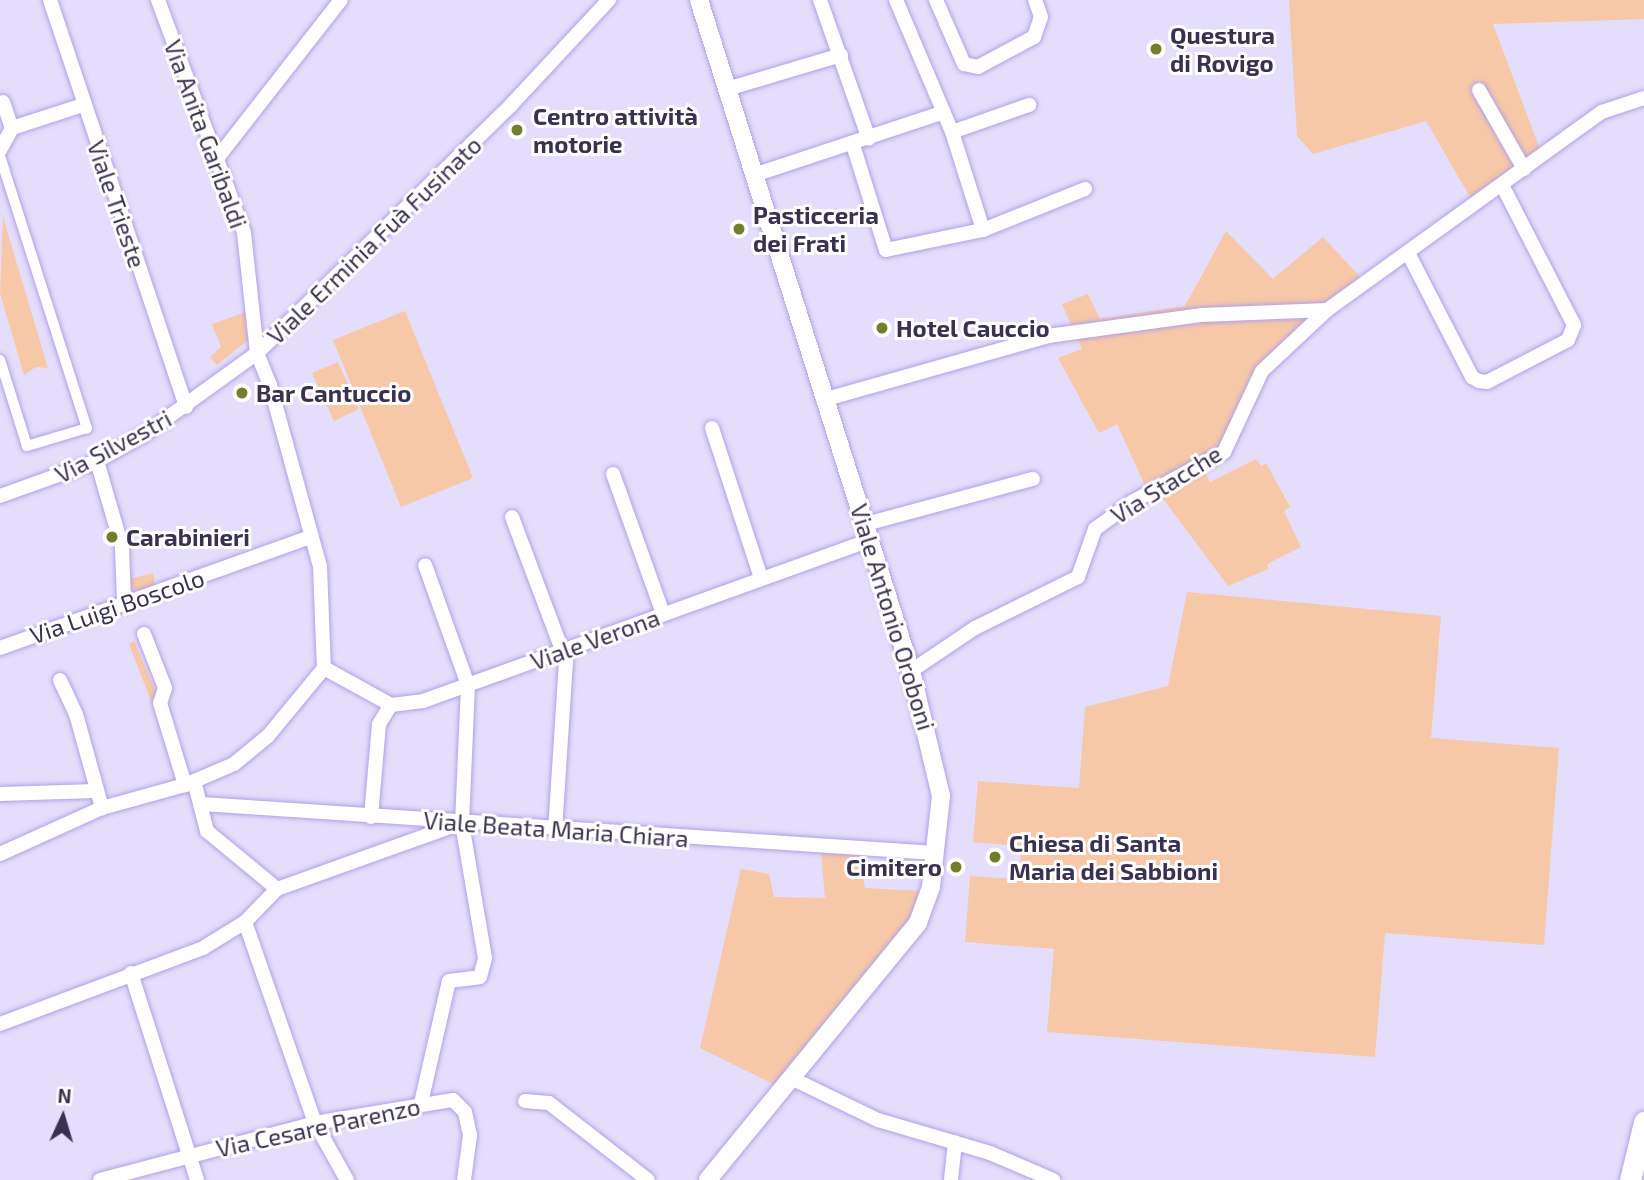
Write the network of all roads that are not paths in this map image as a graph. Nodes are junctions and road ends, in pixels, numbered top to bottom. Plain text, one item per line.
1 (50, 0) edge
2 (158, 0) edge
3 (341, 0) edge
4 (609, 0) edge
5 (699, 0) edge
6 (820, 0) edge
7 (896, 0) edge
8 (936, 0) edge
9 (1035, 0) edge
10 (841, 55) junction
11 (727, 89) junction
12 (1479, 90) dead end
13 (1644, 98) edge
14 (2, 101) edge
15 (83, 105) junction
16 (1029, 105) dead end
17 (944, 112) junction
18 (12, 128) junction
19 (953, 132) junction
20 (869, 139) junction
21 (853, 145) junction
22 (0, 149) edge
23 (0, 156) edge
24 (215, 161) junction
25 (1524, 169) junction
26 (754, 175) junction
27 (1502, 185) junction
28 (1085, 189) dead end
29 (983, 230) junction
30 (1408, 253) junction
31 (1327, 310) junction
32 (257, 353) junction
33 (0, 360) edge
34 (66, 376) dead end
35 (14, 392) dead end
36 (826, 399) junction
37 (186, 407) junction
38 (712, 428) dead end
39 (81, 429) dead end
40 (28, 445) dead end
41 (97, 461) junction
42 (613, 474) dead end
43 (1033, 479) dead end
44 (0, 496) edge
45 (512, 517) dead end
46 (868, 532) junction
47 (312, 536) junction
48 (425, 565) dead end
49 (761, 578) junction
50 (124, 601) junction
51 (663, 614) junction
52 (144, 634) dead end
53 (0, 648) edge
54 (562, 651) junction
55 (324, 668) junction
56 (911, 671) junction
57 (60, 680) dead end
58 (468, 685) junction
59 (391, 705) junction
60 (189, 783) junction
61 (95, 791) junction
62 (0, 794) edge
63 (202, 804) junction
64 (102, 808) junction
65 (371, 817) junction
66 (462, 822) junction
67 (555, 829) junction
68 (935, 853) junction
69 (0, 854) edge
70 (276, 889) junction
71 (245, 922) junction
72 (131, 973) junction
73 (0, 1024) edge
74 (791, 1077) junction
75 (525, 1101) dead end
76 (421, 1103) junction
77 (1644, 1122) edge
78 (315, 1123) junction
79 (955, 1142) junction
80 (189, 1155) junction
81 (1032, 1176) edge
82 (100, 1180) edge
83 (197, 1180) edge
84 (347, 1180) edge
85 (464, 1180) edge
86 (648, 1180) edge
87 (708, 1180) edge
88 (951, 1180) edge
89 (1053, 1180) edge
90 (1630, 1180) edge

1 - 15 street, Viale Trieste
2 - 24 street, Via Anita Garibaldi
3 - 24 street
4 - 32 street, Viale Erminia Fuà Fusinato
5 - 11 street, Viale Antonio Oroboni
6 - 10 street
7 - 17 street
8 - 9 street
10 - 11 street
10 - 20 street
11 - 26 street, Viale Antonio Oroboni
12 - 25 street
13 - 25 street, Via Stacche
14 - 18 street
15 - 18 street
15 - 37 street, Viale Trieste
16 - 19 street
17 - 19 street
17 - 20 street
18 - 22 street
19 - 29 street
20 - 21 street
21 - 26 street
21 - 29 street
23 - 33 street
24 - 32 street, Via Anita Garibaldi
25 - 27 street, Via Stacche
26 - 36 street, Viale Antonio Oroboni
27 - 30 street, Via Stacche
27 - 30 street
28 - 29 street
30 - 31 street, Via Stacche
31 - 36 street
31 - 56 street, Via Stacche
32 - 37 street, Viale Erminia Fuà Fusinato
32 - 47 street, Via Anita Garibaldi
34 - 39 street
35 - 40 street
36 - 46 street, Viale Antonio Oroboni
37 - 41 street, Via Silvestri
38 - 49 street
41 - 44 street, Via Silvestri
41 - 50 street
42 - 51 street
43 - 46 street, Viale Verona
45 - 54 street
46 - 49 street, Viale Verona
46 - 56 street, Viale Antonio Oroboni
47 - 50 street, Via Luigi Boscolo
47 - 55 street, Via Anita Garibaldi
48 - 58 street
49 - 51 street, Viale Verona
50 - 53 street, Via Luigi Boscolo
51 - 54 street, Viale Verona
52 - 60 street
54 - 58 street, Viale Verona
54 - 67 street
55 - 59 street
55 - 60 street
56 - 68 street, Viale Antonio Oroboni
57 - 61 street
58 - 59 street, Viale Verona
58 - 66 street
59 - 65 street
60 - 63 street
60 - 64 street
61 - 62 street
61 - 64 street
63 - 65 street, Viale Beata Maria Chiara
63 - 70 street
64 - 69 street
65 - 66 street, Viale Beata Maria Chiara
66 - 67 street, Viale Beata Maria Chiara
66 - 70 street
66 - 76 street
67 - 68 street, Viale Beata Maria Chiara
68 - 74 street, Viale Antonio Oroboni
70 - 71 street
71 - 72 street
71 - 78 street
72 - 73 street
72 - 80 street
74 - 79 street
74 - 87 street, Viale Antonio Oroboni
75 - 86 street
76 - 78 street, Via Cesare Parenzo
76 - 85 street, Via Cesare Parenzo
77 - 90 main road
78 - 80 street, Via Cesare Parenzo
78 - 84 street
79 - 81 street
79 - 88 street
80 - 82 street, Via Cesare Parenzo
80 - 83 street
81 - 89 street

